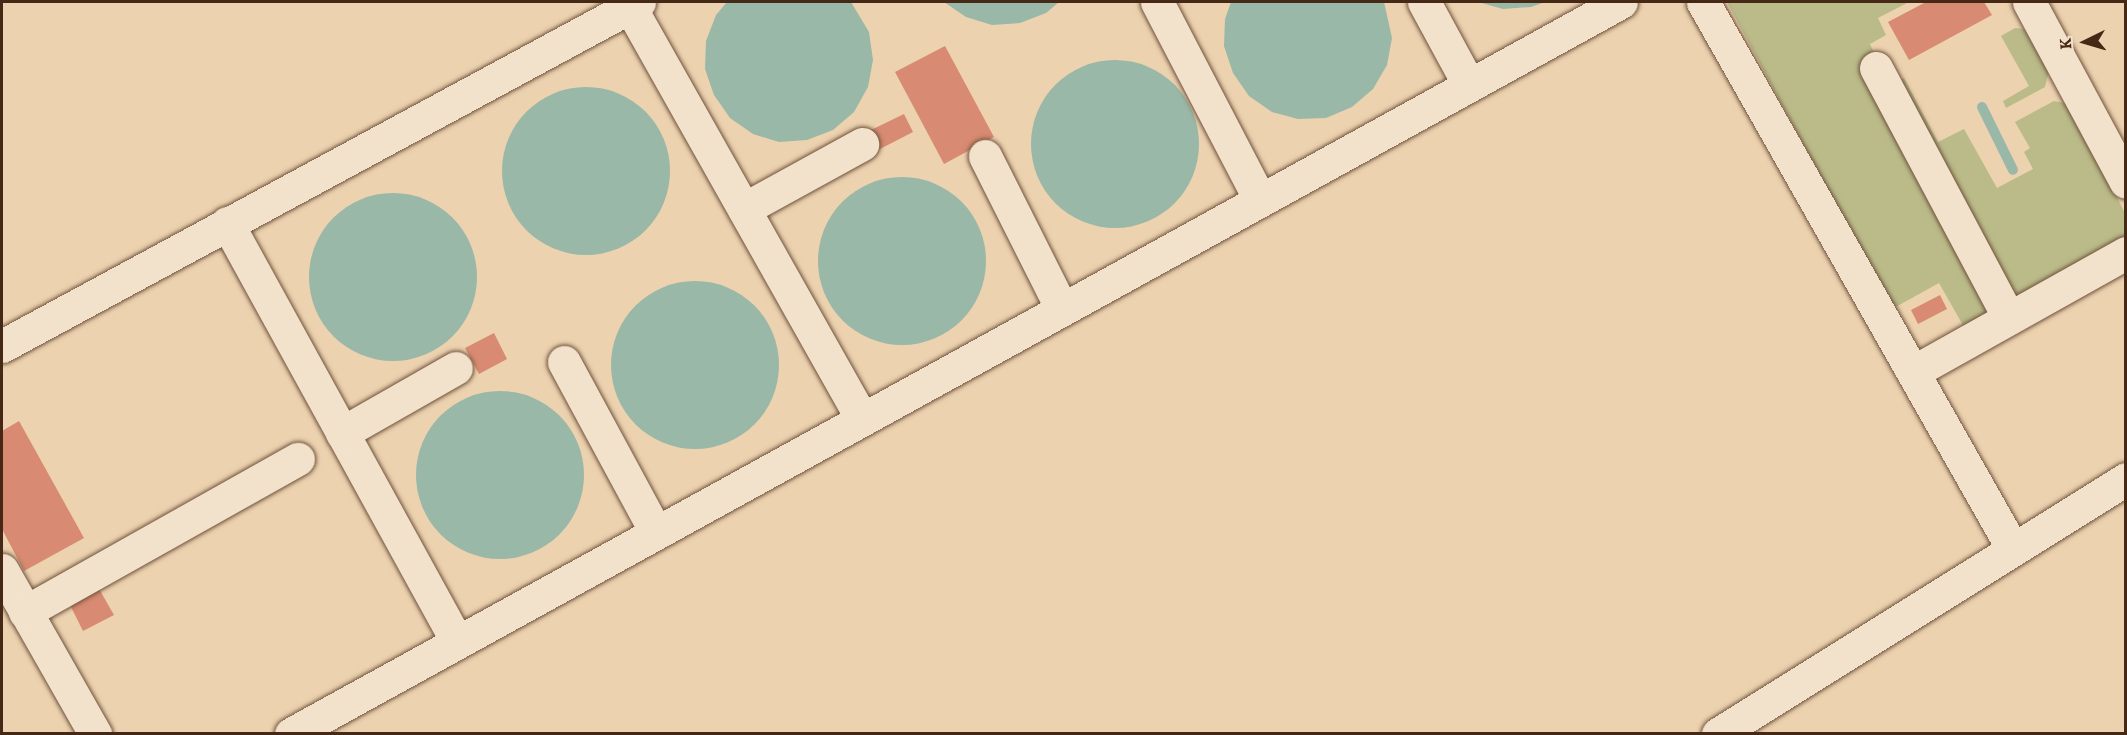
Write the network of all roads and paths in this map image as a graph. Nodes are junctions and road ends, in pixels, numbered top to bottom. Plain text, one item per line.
1 (1157, 2) edge
2 (1424, 2) edge
3 (1621, 2) edge
4 (1703, 2) edge
5 (2029, 2) edge
6 (634, 4) edge
7 (1876, 68) dead end
8 (1469, 85) junction
9 (862, 144) dead end
10 (986, 156) dead end
11 (2126, 182) edge
12 (1260, 200) junction
13 (744, 209) junction
14 (227, 223) junction
15 (2126, 253) edge
16 (1062, 309) junction
17 (2009, 318) junction
18 (2, 346) edge
19 (564, 362) dead end
20 (456, 368) dead end
21 (1913, 372) junction
22 (862, 419) junction
23 (342, 434) junction
24 (298, 459) dead end
25 (2126, 479) edge
26 (656, 532) junction
27 (2013, 549) junction
28 (2, 570) edge
29 (25, 612) junction
30 (457, 642) junction
31 (94, 734) edge
32 (291, 734) edge
33 (1718, 734) edge

1 - 12 street
2 - 8 street
3 - 8 street
4 - 21 street
5 - 11 street
6 - 13 street
6 - 14 street
7 - 17 street
8 - 12 street
9 - 13 street
10 - 16 street
12 - 16 street
13 - 22 street
14 - 18 street
14 - 23 street
15 - 17 street
16 - 22 street
17 - 21 street
19 - 26 street
20 - 23 street
21 - 27 street
22 - 26 street
23 - 30 street
24 - 29 street
25 - 27 street
26 - 30 street
27 - 33 street
28 - 29 street
29 - 31 street
30 - 32 street

